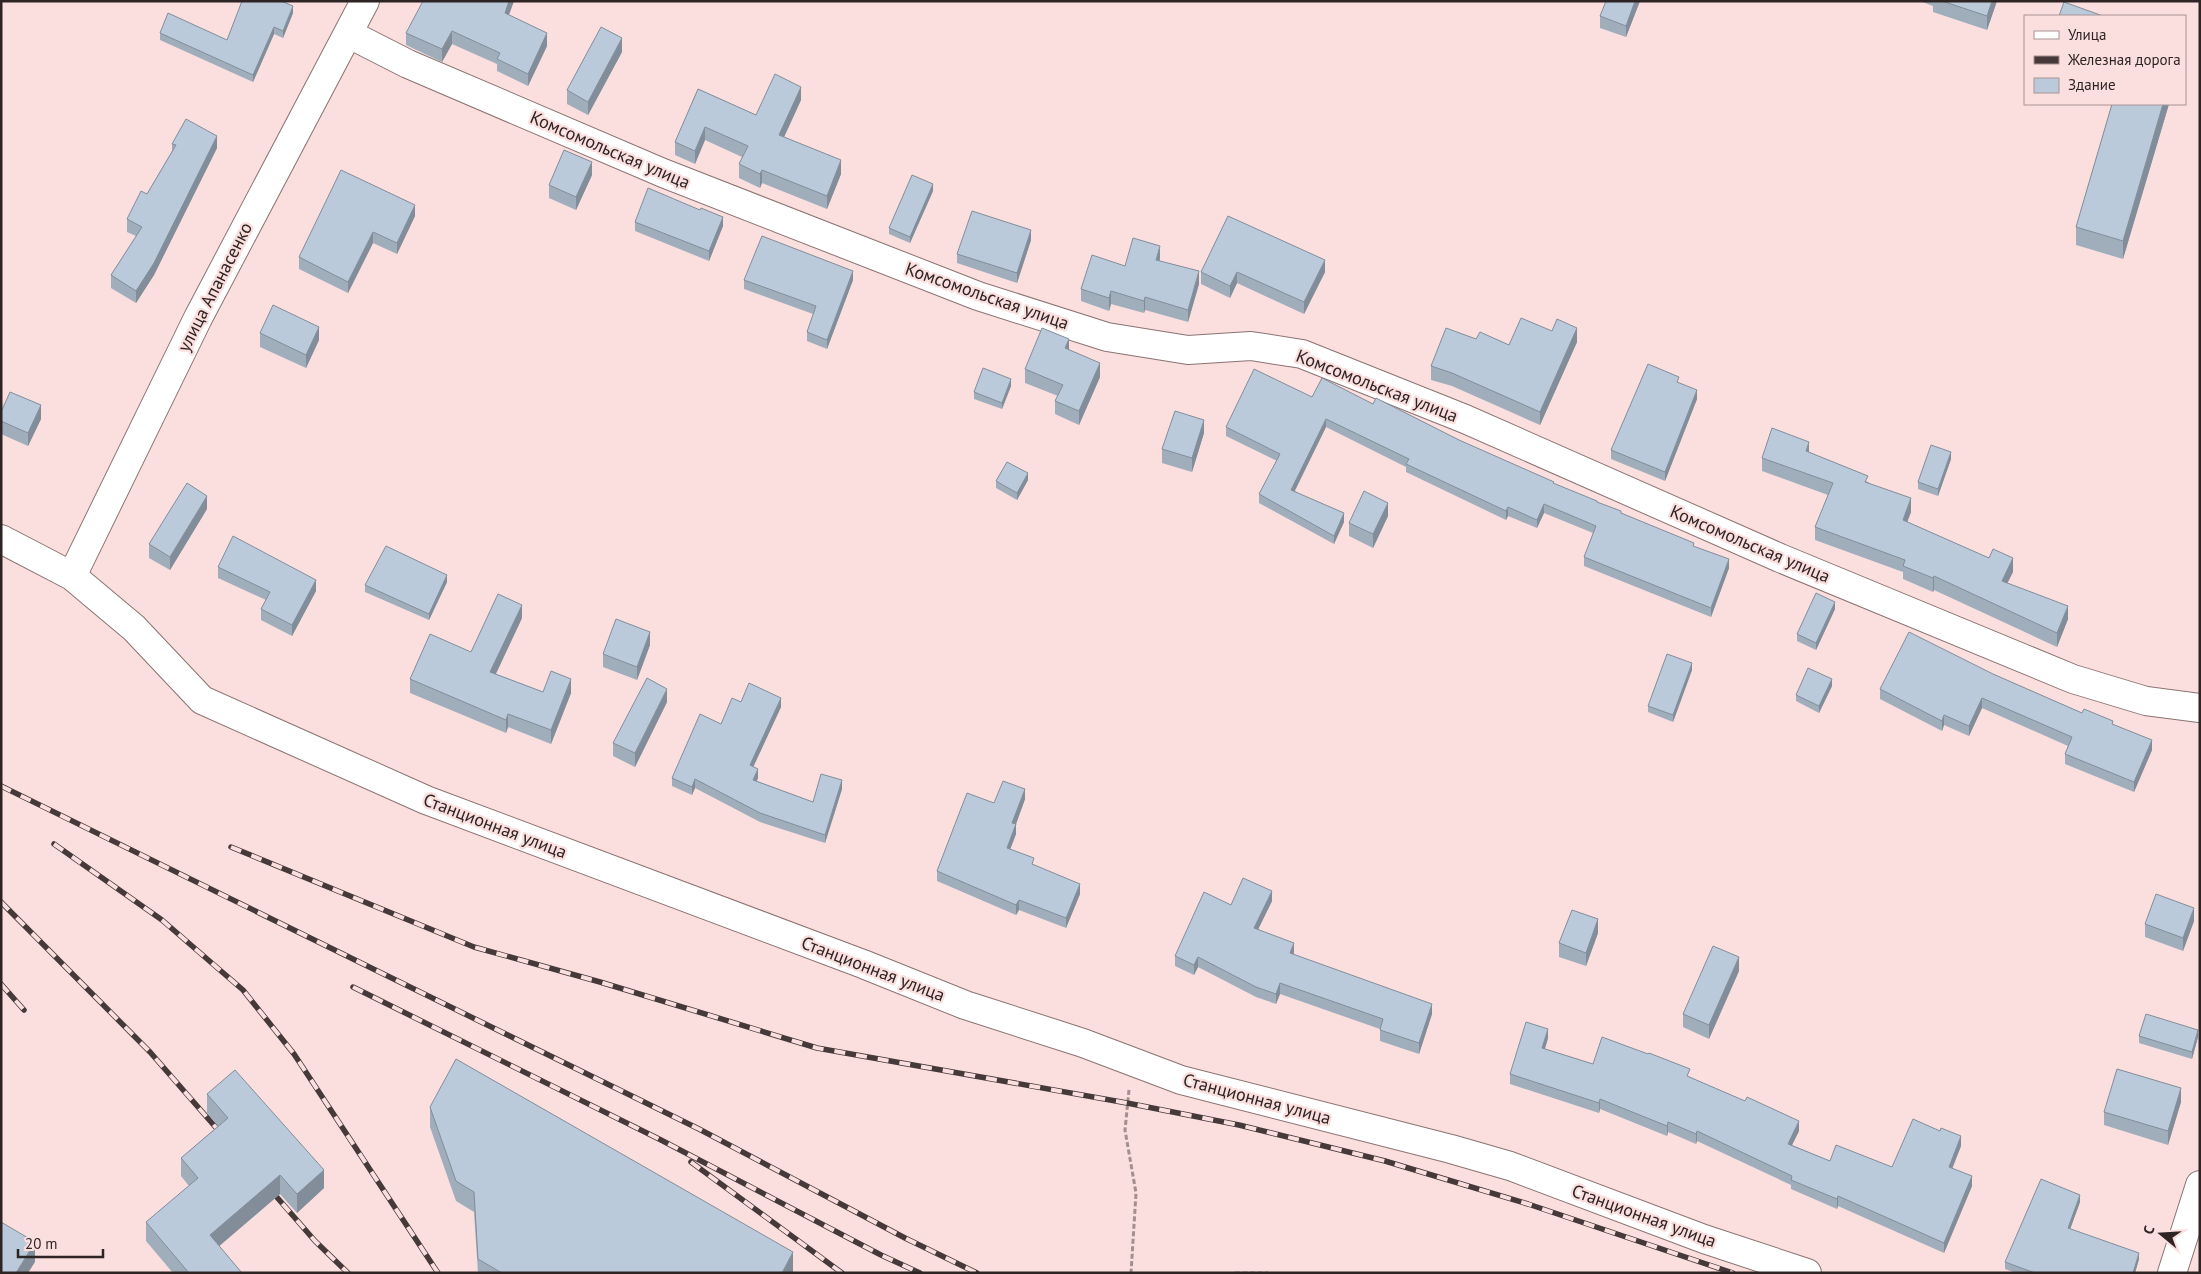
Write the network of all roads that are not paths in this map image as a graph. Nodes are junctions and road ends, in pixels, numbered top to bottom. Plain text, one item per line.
1 (365, 1) edge
2 (349, 34) junction
3 (1, 539) edge
4 (72, 576) junction
5 (2200, 708) edge
6 (2200, 1185) edge
7 (1807, 1273) edge
8 (2172, 1273) edge

1 - 2 street, улица Апанасенко
2 - 4 street, улица Апанасенко
2 - 5 street, Комсомольская улица
3 - 4 street, Станционная улица
4 - 7 street, Станционная улица
6 - 8 street

